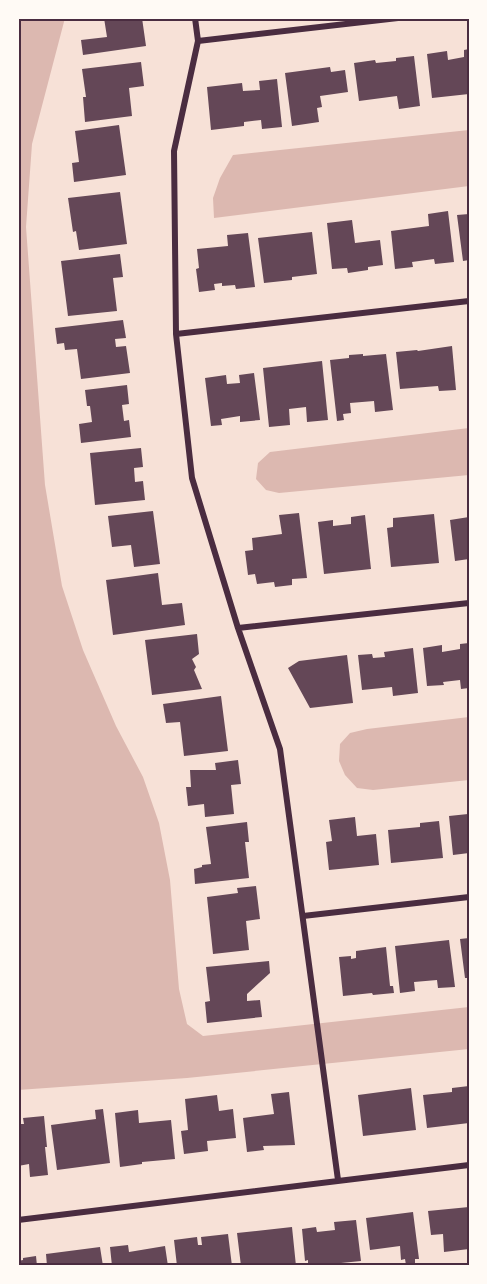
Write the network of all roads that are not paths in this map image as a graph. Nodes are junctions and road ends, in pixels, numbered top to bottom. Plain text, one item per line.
1 (195, 18) edge
2 (398, 18) edge
3 (198, 41) junction
4 (469, 301) edge
5 (176, 333) junction
6 (469, 603) edge
7 (238, 628) junction
8 (469, 897) edge
9 (303, 916) junction
10 (469, 1165) edge
11 (338, 1180) junction
12 (18, 1220) edge

1 - 3 street
2 - 3 street
3 - 5 street
4 - 5 street
5 - 7 street
6 - 7 street
7 - 9 street
8 - 9 street
9 - 11 street
10 - 11 street
11 - 12 street

